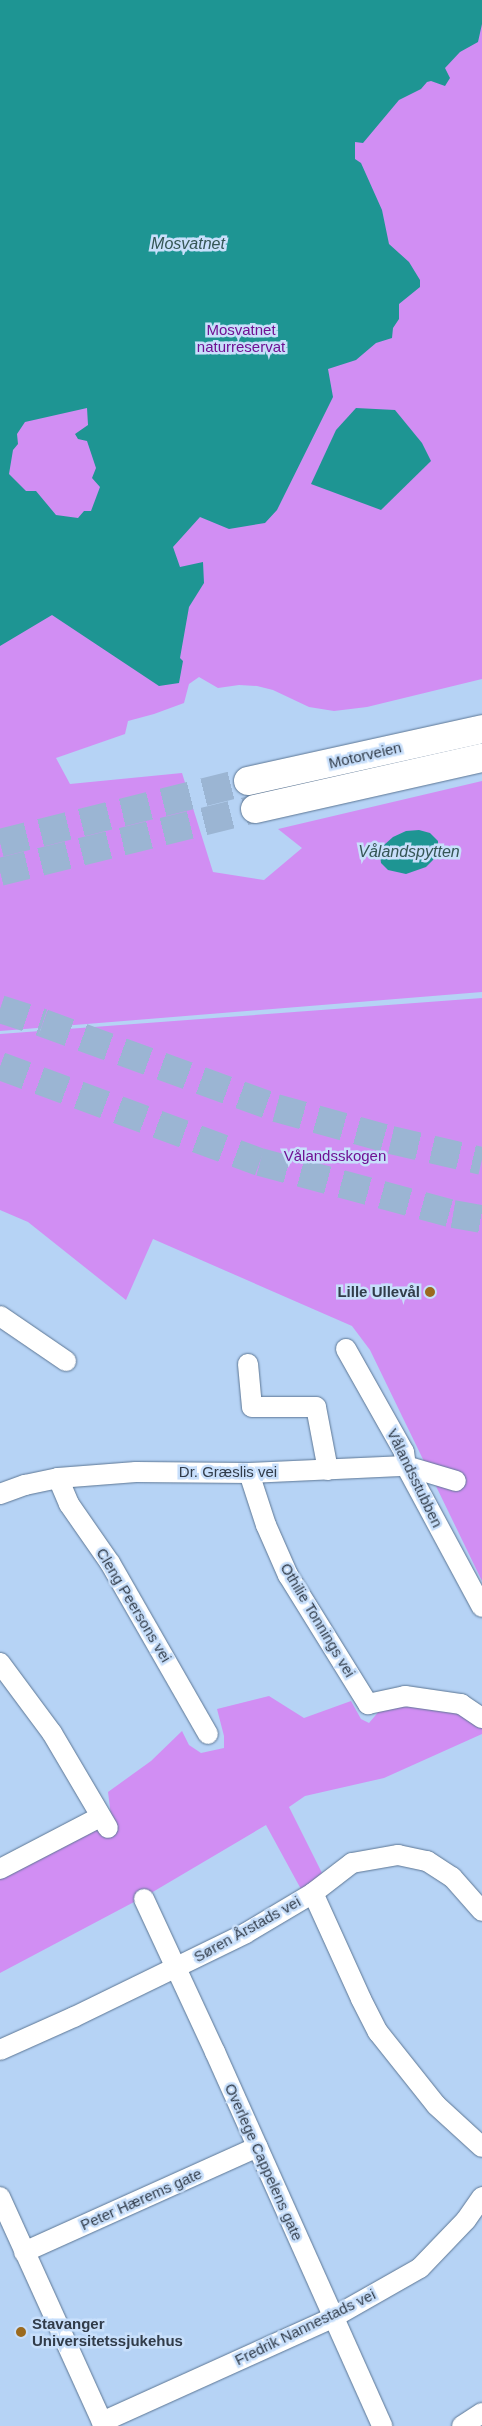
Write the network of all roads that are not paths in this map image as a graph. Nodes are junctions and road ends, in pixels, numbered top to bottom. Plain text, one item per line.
1 (482, 729) edge
2 (482, 758) edge
3 (248, 781) tunnel mouth
4 (254, 808) tunnel mouth
5 (0, 1316) edge
6 (346, 1349) dead end
7 (66, 1361) dead end
8 (248, 1364) dead end
9 (406, 1466) junction
10 (328, 1470) junction
11 (249, 1473) junction
12 (58, 1478) junction
13 (456, 1481) dead end
14 (0, 1494) edge
15 (482, 1608) edge
16 (0, 1663) edge
17 (482, 1718) edge
18 (208, 1734) dead end
19 (0, 1869) edge
20 (313, 1892) junction
21 (144, 1899) dead end
22 (482, 1910) edge
23 (175, 1969) junction
24 (0, 2050) edge
25 (258, 2147) junction
26 (482, 2147) edge
27 (0, 2197) edge
28 (482, 2197) edge
29 (24, 2252) junction
30 (332, 2318) junction
31 (482, 2413) edge
32 (103, 2424) edge
33 (382, 2426) edge
34 (462, 2426) edge

1 - 3 highway, Motorveien
2 - 4 highway, Motorveien
5 - 7 street
6 - 9 street, Vålandsstubben
8 - 10 street
9 - 10 street, Dr. Græslis vei
9 - 13 street, Dr. Græslis vei
9 - 15 street, Vålandsstubben
10 - 11 street, Dr. Græslis vei
11 - 12 street, Dr. Græslis vei
11 - 17 street, Othilie Tonnings vei
12 - 14 street, Dr. Græslis vei
12 - 18 street, Cleng Peersons vei
16 - 19 street
20 - 22 street, Søren Årstads vei
20 - 23 street, Søren Årstads vei
20 - 26 street
21 - 23 street, Overlege Cappelens gate
23 - 24 street, Søren Årstads vei
23 - 25 street, Overlege Cappelens gate
25 - 29 street, Peter Hærems gate
25 - 30 street, Overlege Cappelens gate
27 - 29 street
28 - 30 street, Fredrik Nannestads vei
29 - 32 street
30 - 32 street, Fredrik Nannestads vei
30 - 33 street, Overlege Cappelens gate
31 - 34 street

